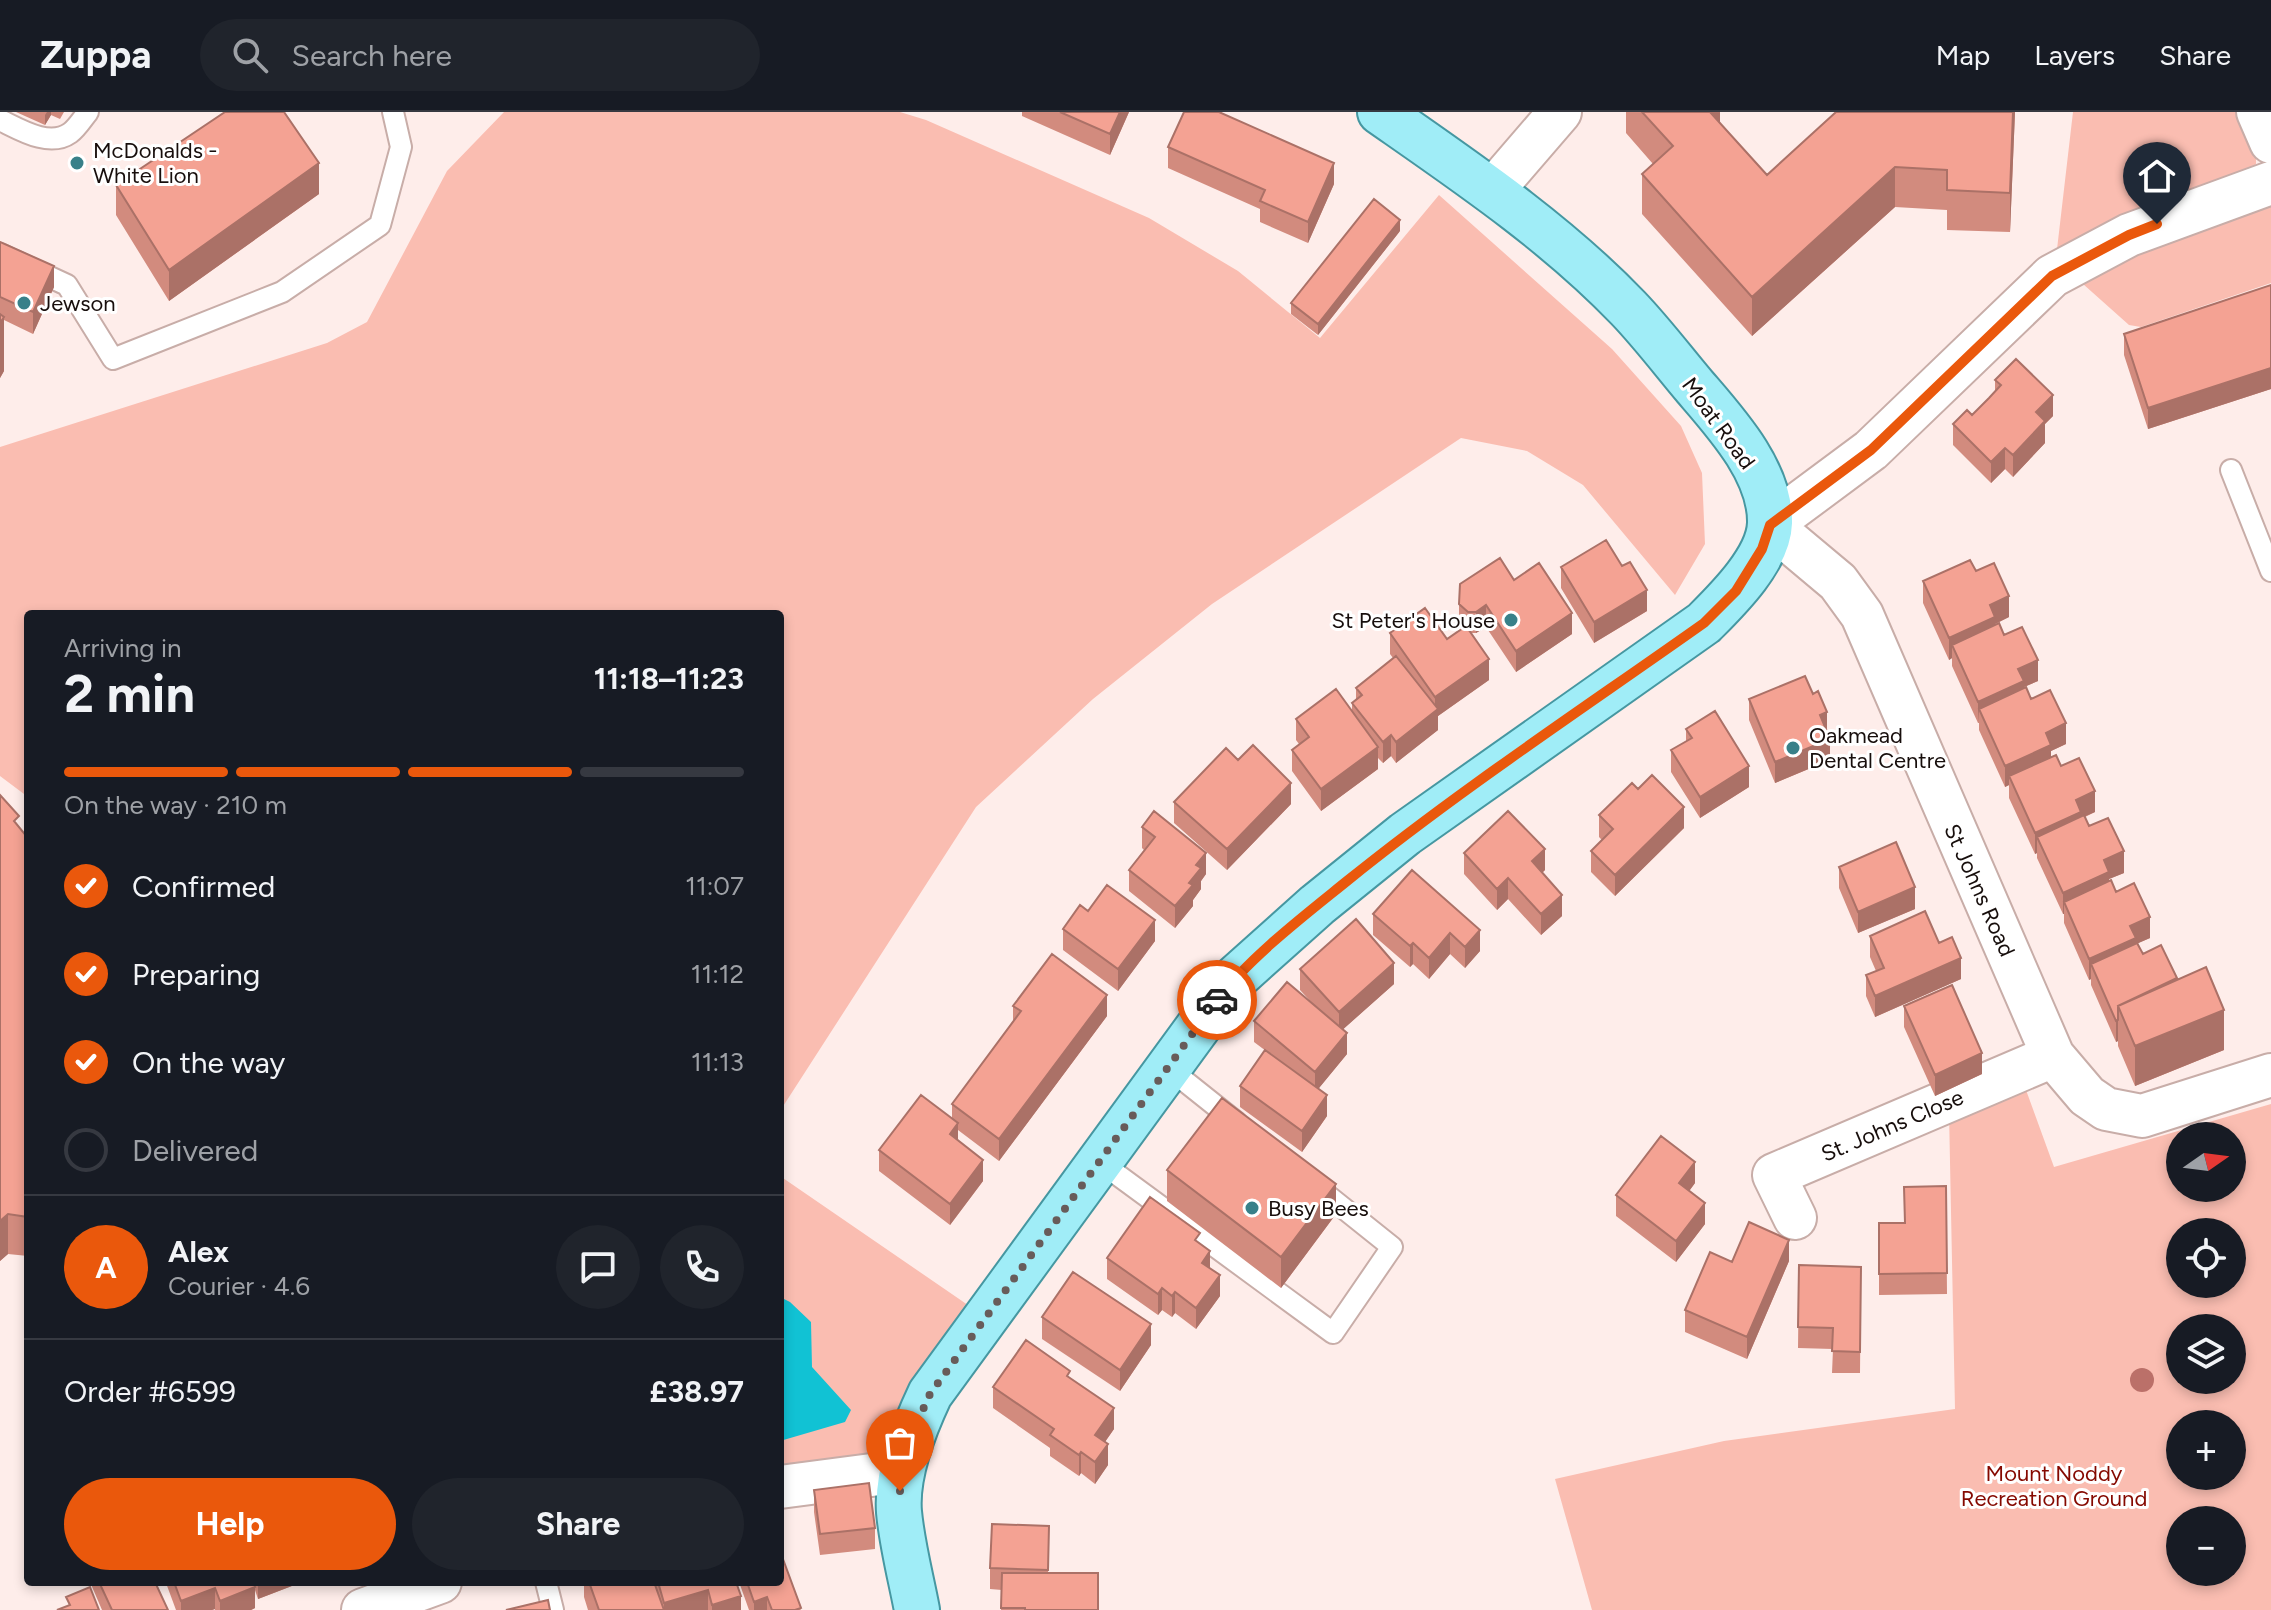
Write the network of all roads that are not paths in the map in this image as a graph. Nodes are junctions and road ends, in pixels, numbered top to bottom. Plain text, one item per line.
1 (88, 112) edge
2 (393, 112) edge
3 (1380, 112) edge
4 (1560, 112) edge
5 (2258, 112) edge
6 (0, 120) edge
7 (2271, 142) edge
8 (2271, 183) edge
9 (1492, 191) junction
10 (0, 254) edge
11 (2231, 470) dead end
12 (1770, 525) junction
13 (2271, 571) edge
14 (2053, 1056) junction
15 (1167, 1067) junction
16 (2271, 1075) edge
17 (1254, 1137) edge
18 (1100, 1162) junction
19 (1304, 1177) edge
20 (1795, 1218) dead end
21 (784, 1487) edge
22 (900, 1491) junction
23 (429, 1586) edge
24 (547, 1586) edge
25 (363, 1610) edge
26 (553, 1610) edge
27 (917, 1610) edge

1 - 6 lane
2 - 10 lane
3 - 9 main road, Moat Road
4 - 9 street
5 - 7 street
8 - 12 street
9 - 12 main road, Moat Road
11 - 13 lane
12 - 14 street, St Johns Road
12 - 15 main road
14 - 16 street, St Johns Road
14 - 20 street, St. Johns Close
15 - 17 lane
15 - 18 main road
18 - 19 lane
18 - 22 main road
21 - 22 street
22 - 27 main road
23 - 25 street
24 - 26 lane

